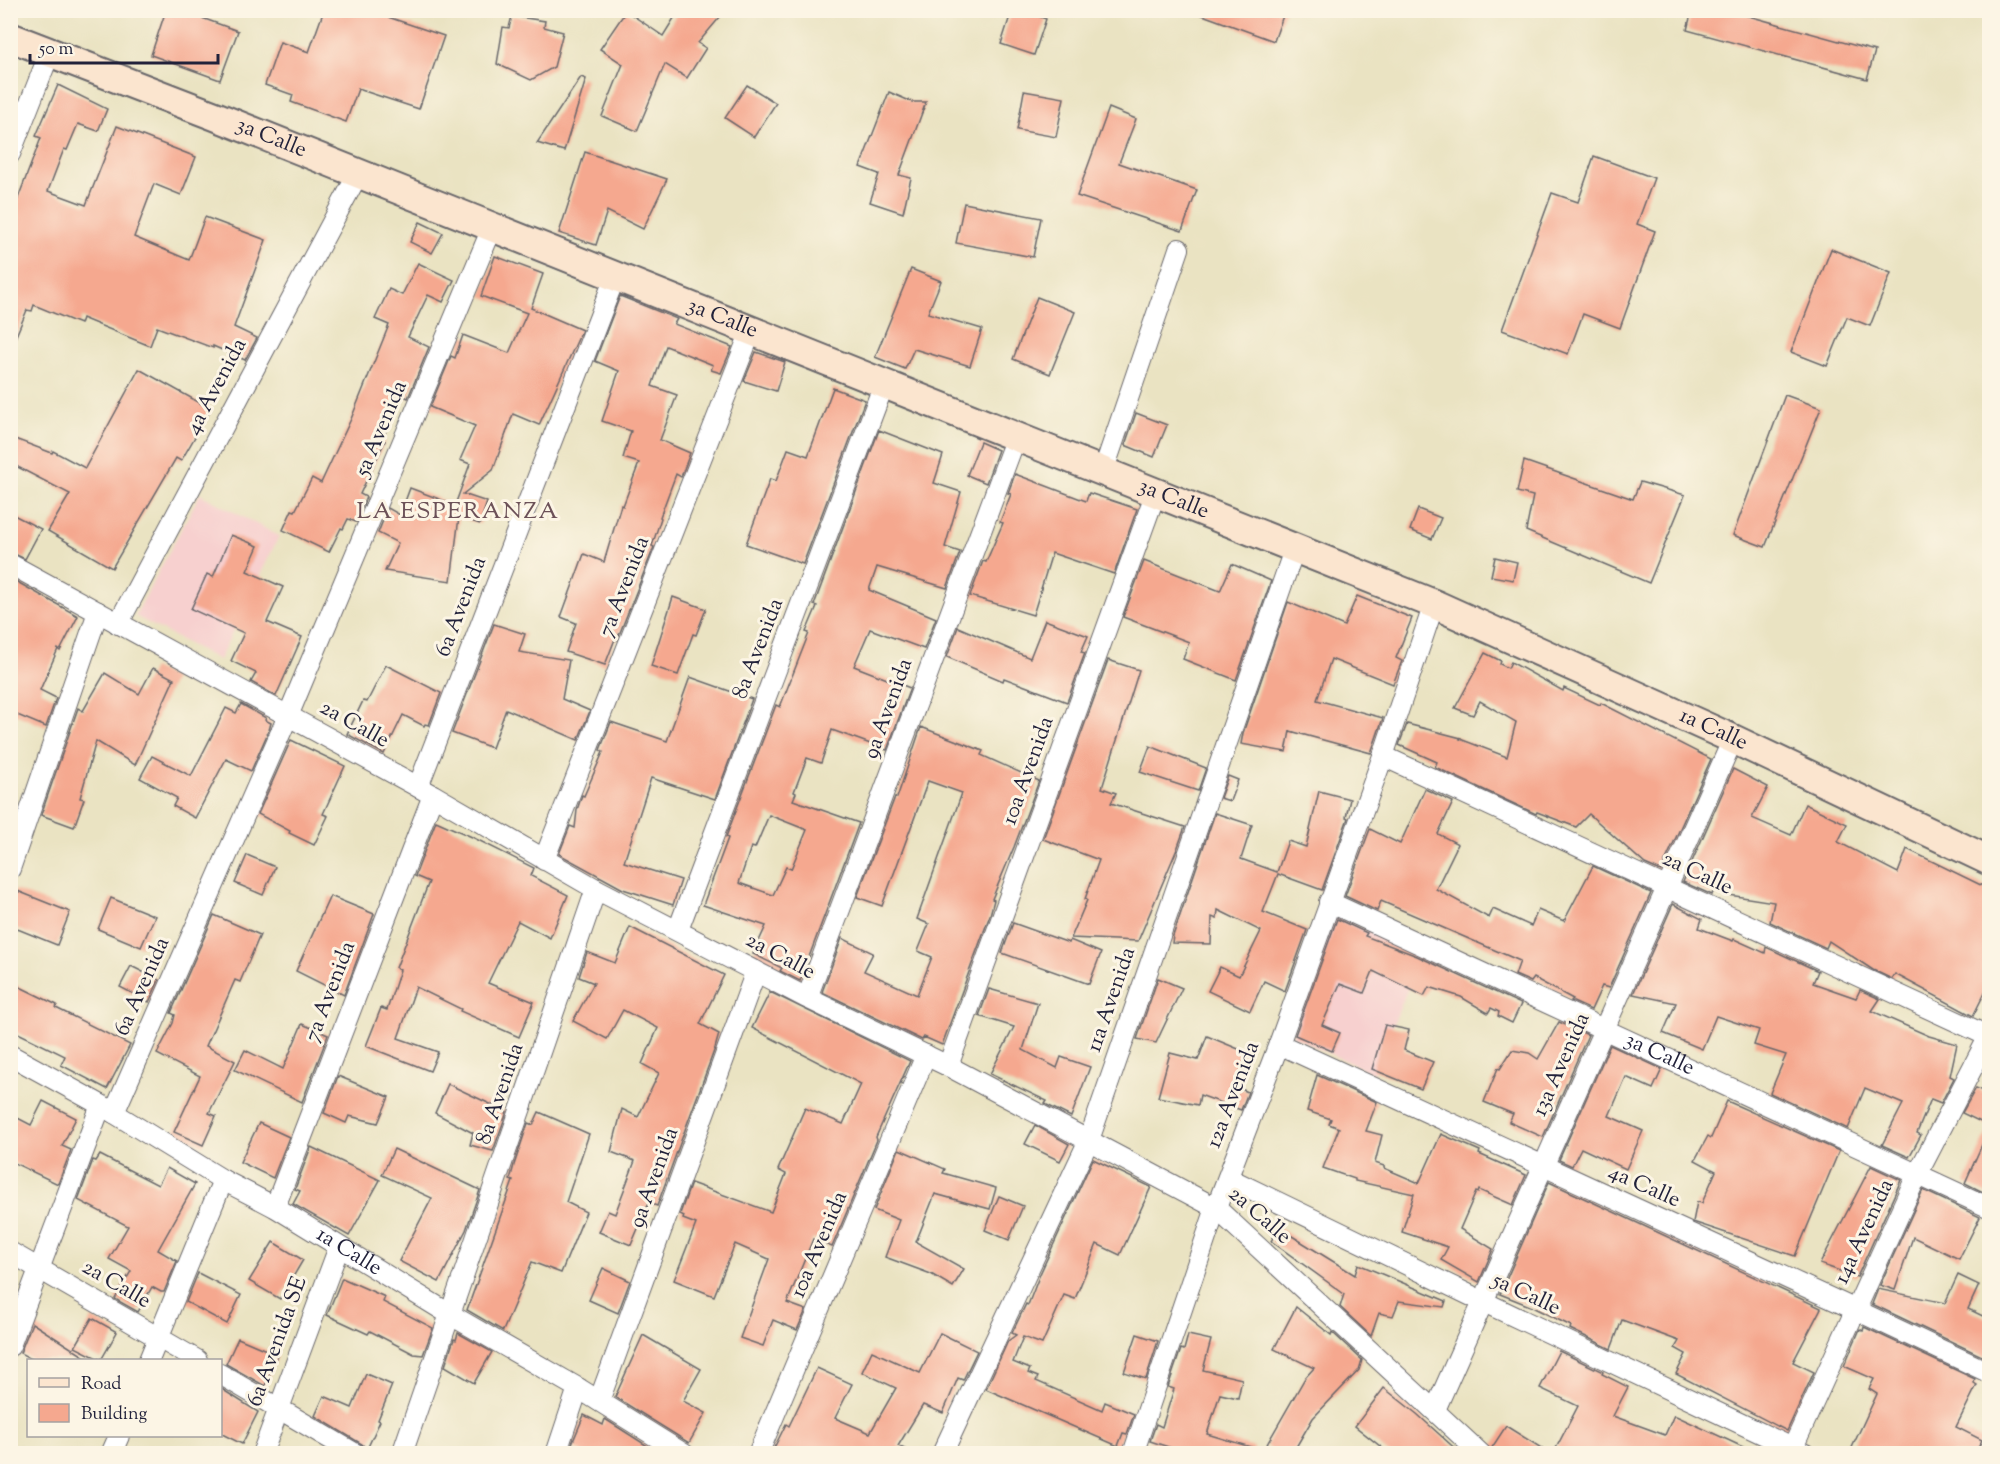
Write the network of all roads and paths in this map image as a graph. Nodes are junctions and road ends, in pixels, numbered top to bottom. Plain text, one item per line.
1 (10, 37) edge
2 (50, 52) junction
3 (10, 154) edge
4 (358, 174) junction
5 (492, 228) junction
6 (1179, 249) dead end
7 (615, 277) junction
8 (751, 331) junction
9 (884, 384) junction
10 (1016, 437) junction
11 (1103, 472) junction
12 (1156, 492) junction
13 (1294, 550) junction
14 (10, 564) edge
15 (1434, 604) junction
16 (98, 612) junction
17 (118, 624) junction
18 (288, 716) junction
19 (1733, 739) junction
20 (1383, 756) junction
21 (425, 791) junction
22 (544, 860) junction
23 (1989, 861) edge
24 (10, 868) edge
25 (1668, 887) junction
26 (596, 889) junction
27 (1329, 902) junction
28 (678, 930) junction
29 (756, 971) junction
30 (807, 998) junction
31 (1604, 1030) junction
32 (1989, 1035) edge
33 (1279, 1044) junction
34 (926, 1054) junction
35 (10, 1055) edge
36 (948, 1065) junction
37 (107, 1109) junction
38 (1089, 1140) junction
39 (1543, 1167) junction
40 (1917, 1175) junction
41 (1228, 1178) junction
42 (223, 1180) junction
43 (274, 1207) junction
44 (1216, 1208) junction
45 (1989, 1209) edge
46 (339, 1247) junction
47 (10, 1252) edge
48 (39, 1268) junction
49 (1484, 1302) junction
50 (1856, 1310) junction
51 (451, 1315) junction
52 (159, 1338) junction
53 (10, 1346) edge
54 (149, 1359) edge
55 (195, 1359) edge
56 (1989, 1374) edge
57 (222, 1375) edge
58 (578, 1388) junction
59 (599, 1401) junction
60 (279, 1409) junction
61 (1436, 1410) junction
62 (119, 1437) edge
63 (1796, 1452) edge
64 (111, 1454) edge
65 (262, 1454) edge
66 (356, 1454) edge
67 (402, 1454) edge
68 (556, 1454) edge
69 (684, 1454) edge
70 (758, 1454) edge
71 (942, 1454) edge
72 (1133, 1454) edge
73 (1481, 1454) edge

1 - 2 street, 3a Calle
2 - 3 street
2 - 4 street, 3a Calle
4 - 5 street, 3a Calle
4 - 17 street, 4a Avenida
5 - 7 street, 3a Calle
5 - 18 street, 5a Avenida
6 - 11 street
7 - 8 street, 3a Calle
7 - 21 street, 6a Avenida
8 - 9 street, 3a Calle
8 - 22 street, 7a Avenida
9 - 10 street, 3a Calle
9 - 28 street, 8a Avenida
10 - 11 street, 3a Calle
10 - 30 street, 9a Avenida
11 - 12 street, 3a Calle
12 - 13 street, 3a Calle
12 - 36 street, 10a Avenida
13 - 15 street, 3a Calle
13 - 38 street, 11a Avenida
14 - 16 street, 2a Calle
15 - 19 street, 1a Calle
15 - 20 street, 12a Avenida
16 - 17 street, 2a Calle
16 - 24 street
17 - 18 street, 2a Calle
18 - 21 street, 2a Calle
18 - 37 street, 6a Avenida
19 - 23 street, 1a Calle
19 - 25 street, 13a Avenida
20 - 25 street, 2a Calle
20 - 27 street, 12a Avenida
21 - 22 street, 2a Calle
21 - 43 street, 7a Avenida
22 - 26 street, 2a Calle
25 - 31 street, 13a Avenida
25 - 32 street, 2a Calle
26 - 28 street, 2a Calle
26 - 51 street, 8a Avenida
27 - 31 street, 3a Calle
27 - 33 street, 12a Avenida
28 - 29 street, 2a Calle
29 - 30 street, 2a Calle
29 - 59 street, 9a Avenida
30 - 34 street, 2a Calle
31 - 39 street, 13a Avenida
31 - 40 street, 3a Calle
32 - 40 street, 14a Avenida
33 - 39 street, 4a Calle
33 - 41 street, 12a Avenida
34 - 36 street, 2a Calle
34 - 70 street, 10a Avenida
35 - 37 street, 1a Calle
36 - 38 street, 2a Calle
37 - 42 street, 1a Calle
37 - 48 street, 6a Avenida
38 - 44 street, 2a Calle
38 - 71 street, 11a Avenida
39 - 49 street, 13a Avenida
39 - 50 street, 4a Calle
40 - 45 street, 3a Calle
40 - 50 street, 14a Avenida
41 - 44 street, 12a Avenida
41 - 49 street, 5a Calle
42 - 43 street, 1a Calle
42 - 52 street
43 - 46 street, 1a Calle
44 - 61 street, 2a Calle
44 - 72 street, 12a Avenida
46 - 51 street, 1a Calle
46 - 60 street, 6a Avenida SE
47 - 48 street, 2a Calle
48 - 52 street, 2a Calle
48 - 53 street, 6a Avenida
49 - 61 street, 13a Avenida
49 - 63 street, 5a Calle
50 - 56 street, 4a Calle
50 - 63 street, 14a Avenida
51 - 58 street, 1a Calle
51 - 67 street, 8a Avenida
52 - 54 street
52 - 55 street, 2a Calle
57 - 60 street
58 - 59 street, 1a Calle
58 - 68 street
59 - 69 street, 1a Calle
60 - 65 street, 6a Avenida SE
60 - 66 street
61 - 73 street, 2a Calle
62 - 64 street

